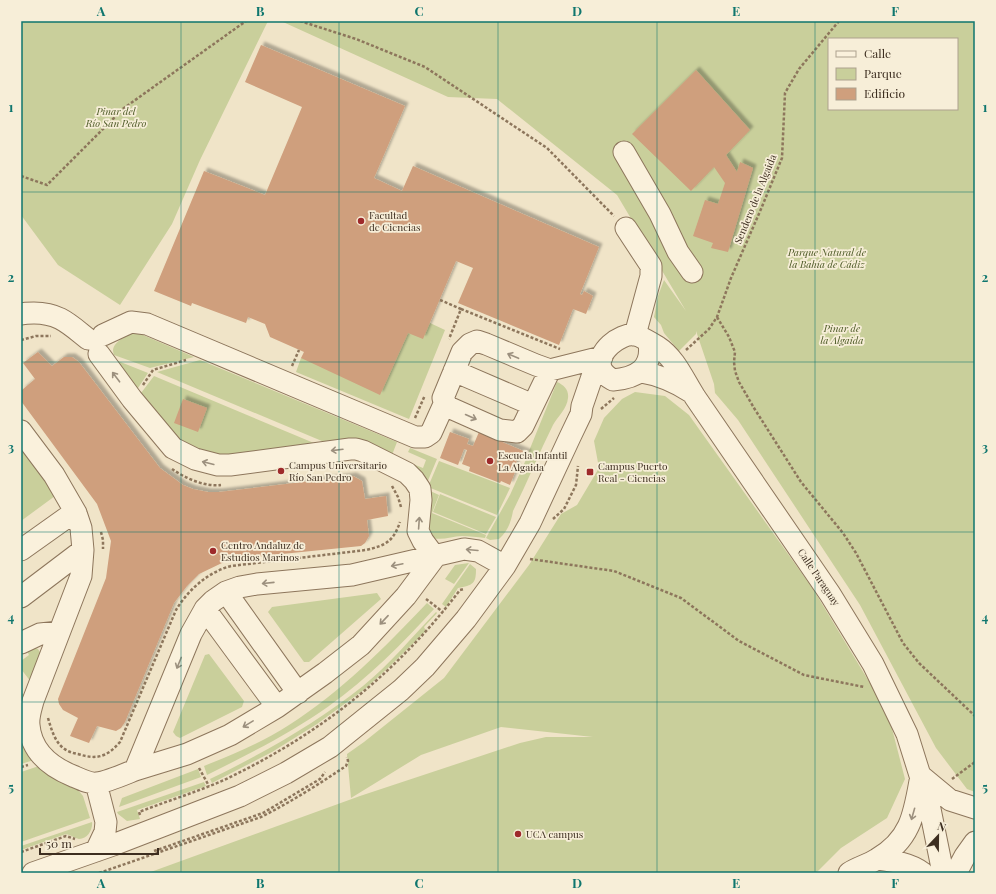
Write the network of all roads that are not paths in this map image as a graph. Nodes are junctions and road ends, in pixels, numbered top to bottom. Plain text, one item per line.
1 (624, 152) dead end
2 (626, 228) road end
3 (678, 252) junction
4 (651, 266) junction
5 (692, 272) dead end
6 (21, 314) edge
7 (642, 339) junction
8 (96, 343) junction
9 (601, 360) junction
10 (558, 363) junction
11 (454, 371) junction
12 (641, 372) junction
13 (601, 387) junction
14 (692, 392) junction
15 (445, 402) junction
16 (533, 405) junction
17 (21, 431) edge
18 (76, 513) junction
19 (21, 550) edge
20 (93, 552) junction
21 (435, 557) junction
22 (505, 566) junction
23 (226, 592) junction
24 (21, 597) edge
25 (206, 609) junction
26 (59, 632) junction
27 (21, 643) edge
28 (298, 693) junction
29 (277, 707) junction
30 (135, 770) junction
31 (921, 776) junction
32 (96, 783) junction
33 (975, 808) edge
34 (106, 822) junction
35 (131, 839) junction
36 (975, 842) edge
37 (91, 854) junction
38 (877, 860) junction
39 (33, 873) edge
40 (849, 873) edge
41 (923, 873) edge
42 (943, 873) edge
43 (956, 873) edge

1 - 3 street
2 - 4 street
3 - 4 street
3 - 5 street
4 - 7 street
6 - 8 street
7 - 9 street
7 - 12 street
7 - 14 street, Calle Paraguay
8 - 15 street
21 -> 8 street
9 - 10 street
9 - 13 street
10 -> 11 street
10 - 13 street
10 - 16 street
11 - 15 street
11 - 16 street
12 - 13 street
12 - 14 street
13 - 22 street
14 - 31 street, Calle Paraguay
15 -> 16 street
17 - 18 street
18 - 19 street
18 - 20 street
20 - 24 street
20 - 26 street
22 -> 21 street
21 -> 23 street
21 -> 28 street
22 - 35 street
23 - 25 street
23 - 28 street
25 - 29 street
25 -> 30 street
26 - 27 street
26 - 32 street
28 - 29 street
29 -> 30 street
30 - 32 street
31 - 33 street
31 -> 38 street
31 - 42 street, Calle Paraguay
32 - 34 street
34 - 35 street
34 - 37 street
35 - 37 street
36 - 43 street
37 - 39 street
38 - 40 street
38 - 41 street

